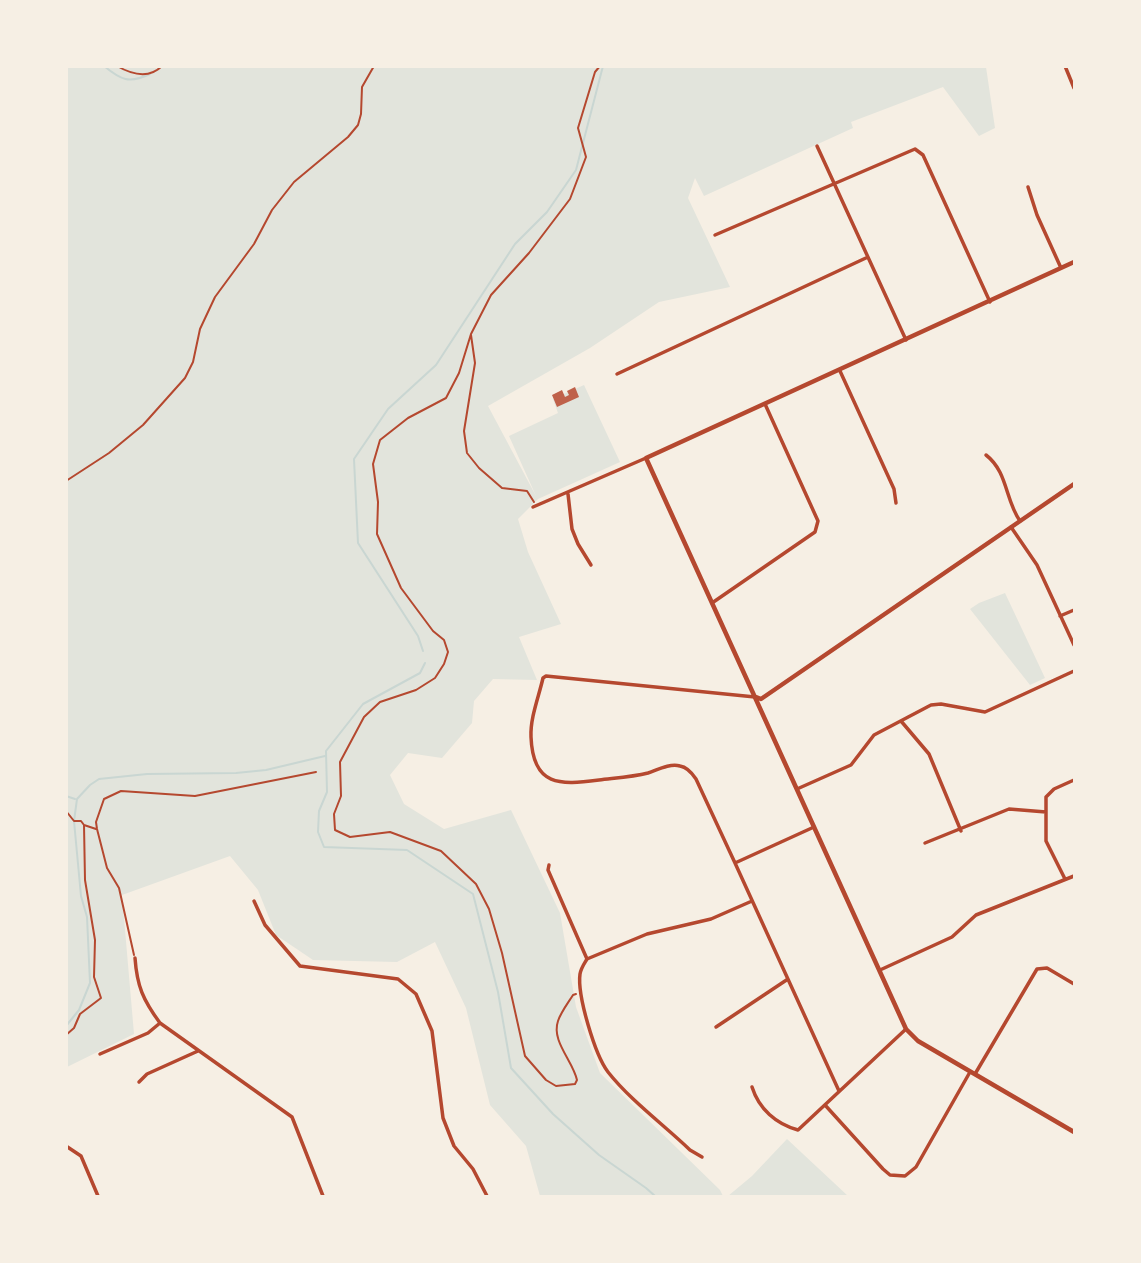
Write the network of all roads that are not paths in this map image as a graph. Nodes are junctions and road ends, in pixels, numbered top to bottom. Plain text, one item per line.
1 (1065, 66) edge
2 (1074, 88) edge
3 (817, 145) dead end
4 (834, 183) junction
5 (1028, 187) dead end
6 (715, 235) dead end
7 (868, 257) junction
8 (1074, 262) edge
9 (1061, 268) junction
10 (990, 302) junction
11 (906, 340) junction
12 (840, 371) junction
13 (618, 374) dead end
14 (765, 404) junction
15 (986, 455) dead end
16 (646, 458) junction
17 (1074, 484) edge
18 (568, 494) junction
19 (896, 503) dead end
20 (535, 506) road end
21 (1020, 521) junction
22 (1011, 527) junction
23 (591, 565) dead end
24 (712, 603) junction
25 (1074, 610) edge
26 (1060, 616) junction
27 (1074, 645) edge
28 (1074, 671) edge
29 (755, 697) junction
30 (901, 721) junction
31 (1074, 780) edge
32 (797, 789) junction
33 (1046, 812) junction
34 (815, 826) junction
35 (961, 831) junction
36 (925, 844) dead end
37 (735, 863) junction
38 (549, 865) dead end
39 (1074, 876) edge
40 (1065, 879) junction
41 (254, 901) dead end
42 (752, 901) junction
43 (135, 958) road end
44 (587, 959) junction
45 (880, 970) junction
46 (788, 979) junction
47 (1074, 984) edge
48 (160, 1023) junction
49 (716, 1027) dead end
50 (906, 1029) junction
51 (199, 1050) junction
52 (100, 1054) dead end
53 (972, 1073) junction
54 (139, 1082) dead end
55 (752, 1087) dead end
56 (839, 1091) junction
57 (825, 1105) junction
58 (1074, 1132) edge
59 (66, 1146) edge
60 (702, 1157) dead end
61 (98, 1196) edge
62 (323, 1196) edge
63 (487, 1196) edge

1 - 2 street
3 - 4 street
4 - 6 street
4 - 7 street
4 - 10 street
5 - 9 street
7 - 11 street
7 - 13 street
8 - 9 street
9 - 10 street
10 - 11 street
11 - 12 street
12 - 14 street
12 - 19 street
14 - 16 street
14 - 24 street
15 - 21 street
16 - 18 street
16 - 24 street
17 - 21 street
18 - 20 street
18 - 23 street
21 - 22 street
22 - 26 street
22 - 29 street
24 - 29 street
25 - 26 street
26 - 27 street
28 - 30 street
29 - 32 street
29 - 37 street
30 - 32 street
30 - 35 street
31 - 33 street
32 - 34 street
33 - 35 street
33 - 40 street
34 - 37 street
34 - 45 street
35 - 36 street
37 - 42 street
38 - 44 street
39 - 40 street
40 - 45 street
41 - 63 street
42 - 44 street
42 - 46 street
43 - 48 street
44 - 60 street
45 - 50 street
46 - 49 street
46 - 56 street
47 - 53 street
48 - 51 street
48 - 52 street
50 - 53 street
50 - 56 street
51 - 54 street
51 - 62 street
53 - 57 street
53 - 58 street
55 - 57 street
56 - 57 street
59 - 61 street

